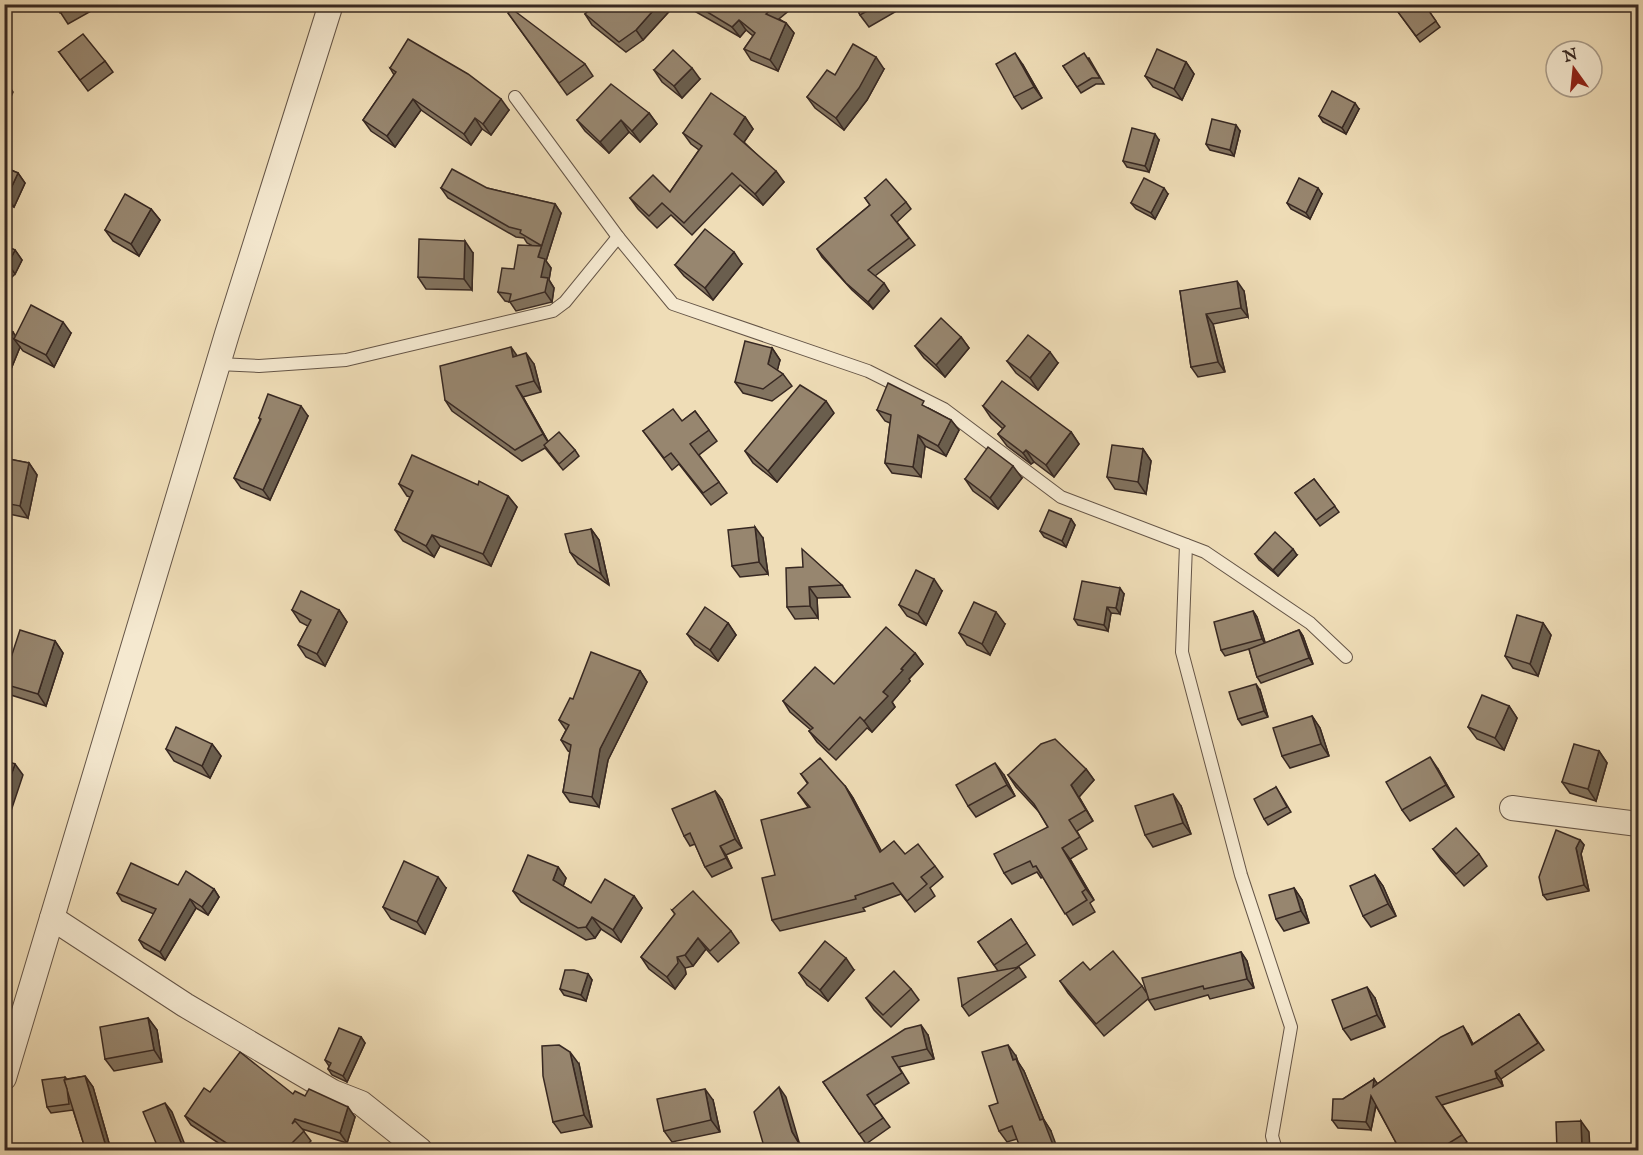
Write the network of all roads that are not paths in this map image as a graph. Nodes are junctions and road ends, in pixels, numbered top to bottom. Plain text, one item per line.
1 (331, 4) edge
2 (515, 97) dead end
3 (618, 237) junction
4 (218, 363) junction
5 (1186, 545) junction
6 (1346, 657) dead end
7 (1512, 808) dead end
8 (1638, 824) edge
9 (52, 918) junction
10 (4, 1078) edge
11 (420, 1150) edge
12 (1276, 1150) edge

1 - 4 street
2 - 3 lane
3 - 4 lane
3 - 5 lane
4 - 9 street
5 - 6 lane
5 - 12 lane
7 - 8 street
9 - 10 street
9 - 11 street

